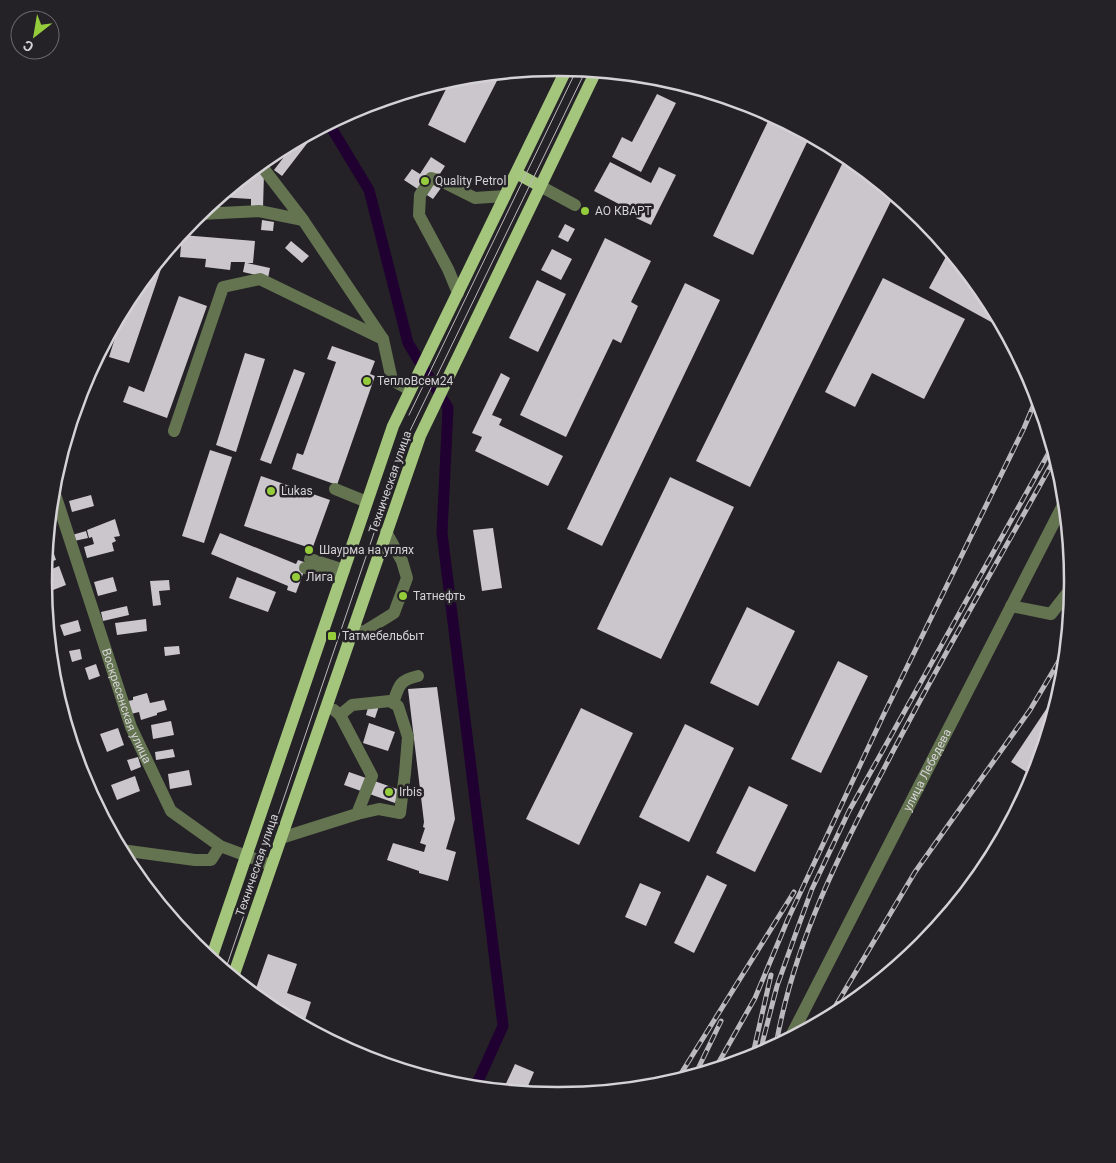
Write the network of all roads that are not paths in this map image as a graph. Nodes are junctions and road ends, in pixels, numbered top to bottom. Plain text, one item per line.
1 (563, 76) edge
2 (593, 77) edge
3 (264, 170) edge
4 (516, 173) junction
5 (540, 186) junction
6 (505, 196) junction
7 (575, 205) dead end
8 (212, 213) edge
9 (303, 220) junction
10 (458, 293) junction
11 (383, 339) junction
12 (412, 386) junction
13 (174, 431) dead end
14 (334, 490) dead end
15 (367, 502) junction
16 (59, 505) edge
17 (1059, 513) edge
18 (386, 532) junction
19 (308, 564) dead end
20 (343, 574) junction
21 (1063, 599) edge
22 (1011, 606) junction
23 (351, 633) junction
24 (418, 676) dead end
25 (328, 703) junction
26 (393, 703) junction
27 (340, 715) junction
28 (357, 814) junction
29 (281, 838) junction
30 (220, 846) junction
31 (131, 851) edge
32 (246, 856) junction
33 (271, 865) junction
34 (214, 951) edge
35 (235, 971) edge
36 (795, 1028) edge

1 - 4 main road, Техническая улица
2 - 5 main road, Техническая улица
3 - 9 street
4 - 5 main road
4 - 6 main road, Техническая улица
5 - 7 street
5 - 18 main road, Техническая улица
6 - 10 main road, Техническая улица
6 - 10 street
8 - 9 street
9 - 11 street
10 - 12 main road, Техническая улица
11 - 12 street
11 - 13 street
12 - 15 main road, Техническая улица
14 - 15 street
15 - 20 main road, Техническая улица
16 - 30 street, Воскресенская улица
17 - 22 street, улица Лебедева
18 - 23 main road, Техническая улица
18 - 23 street
19 - 20 street
20 - 32 main road, Техническая улица
21 - 22 street
22 - 36 street, улица Лебедева
23 - 25 main road, Техническая улица
24 - 26 street
25 - 27 street
25 - 29 main road, Техническая улица
26 - 27 street
26 - 28 street
27 - 28 street
28 - 29 street
29 - 33 main road, Техническая улица
30 - 31 street
30 - 32 street, Воскресенская улица
32 - 33 street, Воскресенская улица
32 - 34 main road, Техническая улица
33 - 35 main road, Техническая улица

